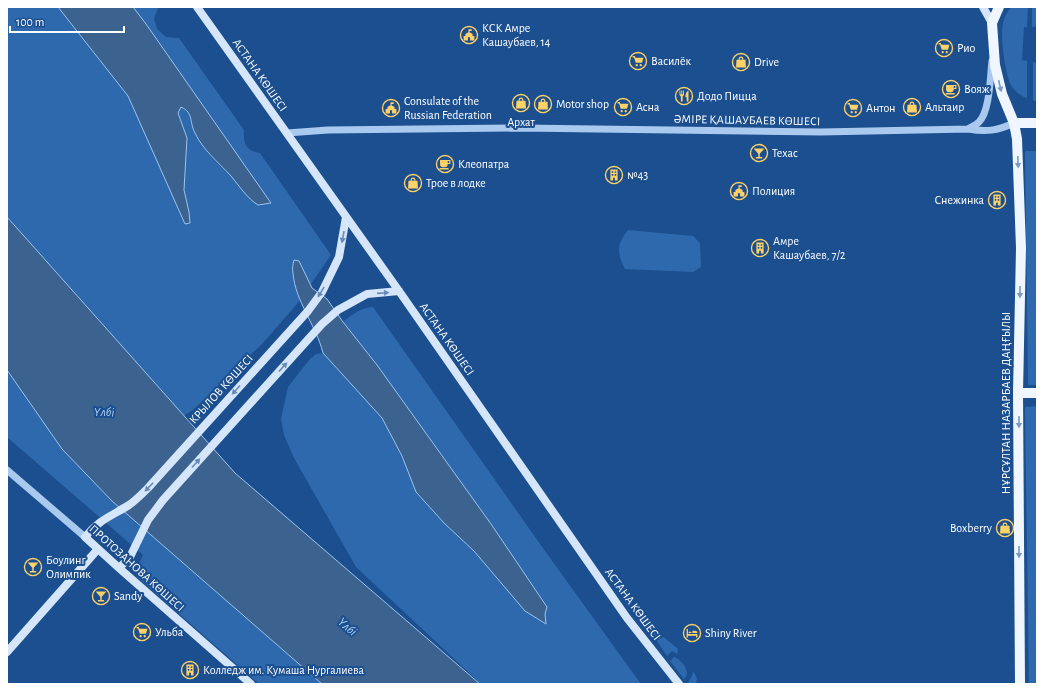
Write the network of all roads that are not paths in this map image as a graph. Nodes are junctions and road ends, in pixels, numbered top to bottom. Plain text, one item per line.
1 (197, 7) edge
2 (983, 7) edge
3 (999, 7) edge
4 (992, 23) junction
5 (993, 51) junction
6 (1014, 123) junction
7 (1037, 123) edge
8 (968, 129) junction
9 (286, 133) junction
10 (346, 217) junction
11 (400, 291) junction
12 (1018, 393) junction
13 (1037, 393) edge
14 (7, 470) edge
15 (85, 536) junction
16 (98, 549) junction
17 (119, 568) junction
18 (7, 652) edge
19 (251, 684) edge
20 (679, 684) edge
21 (1020, 684) edge

1 - 9 main road, АСТАНА КӨШЕСІ
2 - 4 main road
3 - 4 main road, НҰРСҰЛТАН НАЗАРБАЕВ ДАҢҒЫЛЫ
4 - 5 main road, НҰРСҰЛТАН НАЗАРБАЕВ ДАҢҒЫЛЫ
5 -> 6 main road, НҰРСҰЛТАН НАЗАРБАЕВ ДАҢҒЫЛЫ
5 - 8 street
6 - 7 main road
6 - 8 street, ӘМІРЕ ҚАШАУБАЕВ КӨШЕСІ
6 -> 12 main road, НҰРСҰЛТАН НАЗАРБАЕВ ДАҢҒЫЛЫ
8 - 9 street, ӘМІРЕ ҚАШАУБАЕВ КӨШЕСІ
9 - 10 main road, АСТАНА КӨШЕСІ
10 - 11 main road, АСТАНА КӨШЕСІ
10 -> 15 main road, КРЫЛОВ КӨШЕСІ
17 -> 11 main road
11 - 20 main road, АСТАНА КӨШЕСІ
12 - 13 main road
12 -> 21 main road, НҰРСҰЛТАН НАЗАРБАЕВ ДАҢҒЫЛЫ
14 - 15 street, ПРОТОЗАНОВА КӨШЕСІ
15 - 16 main road, ПРОТОЗАНОВА КӨШЕСІ
16 - 17 main road, ПРОТОЗАНОВА КӨШЕСІ
16 - 18 main road
17 - 19 main road, ПРОТОЗАНОВА КӨШЕСІ

